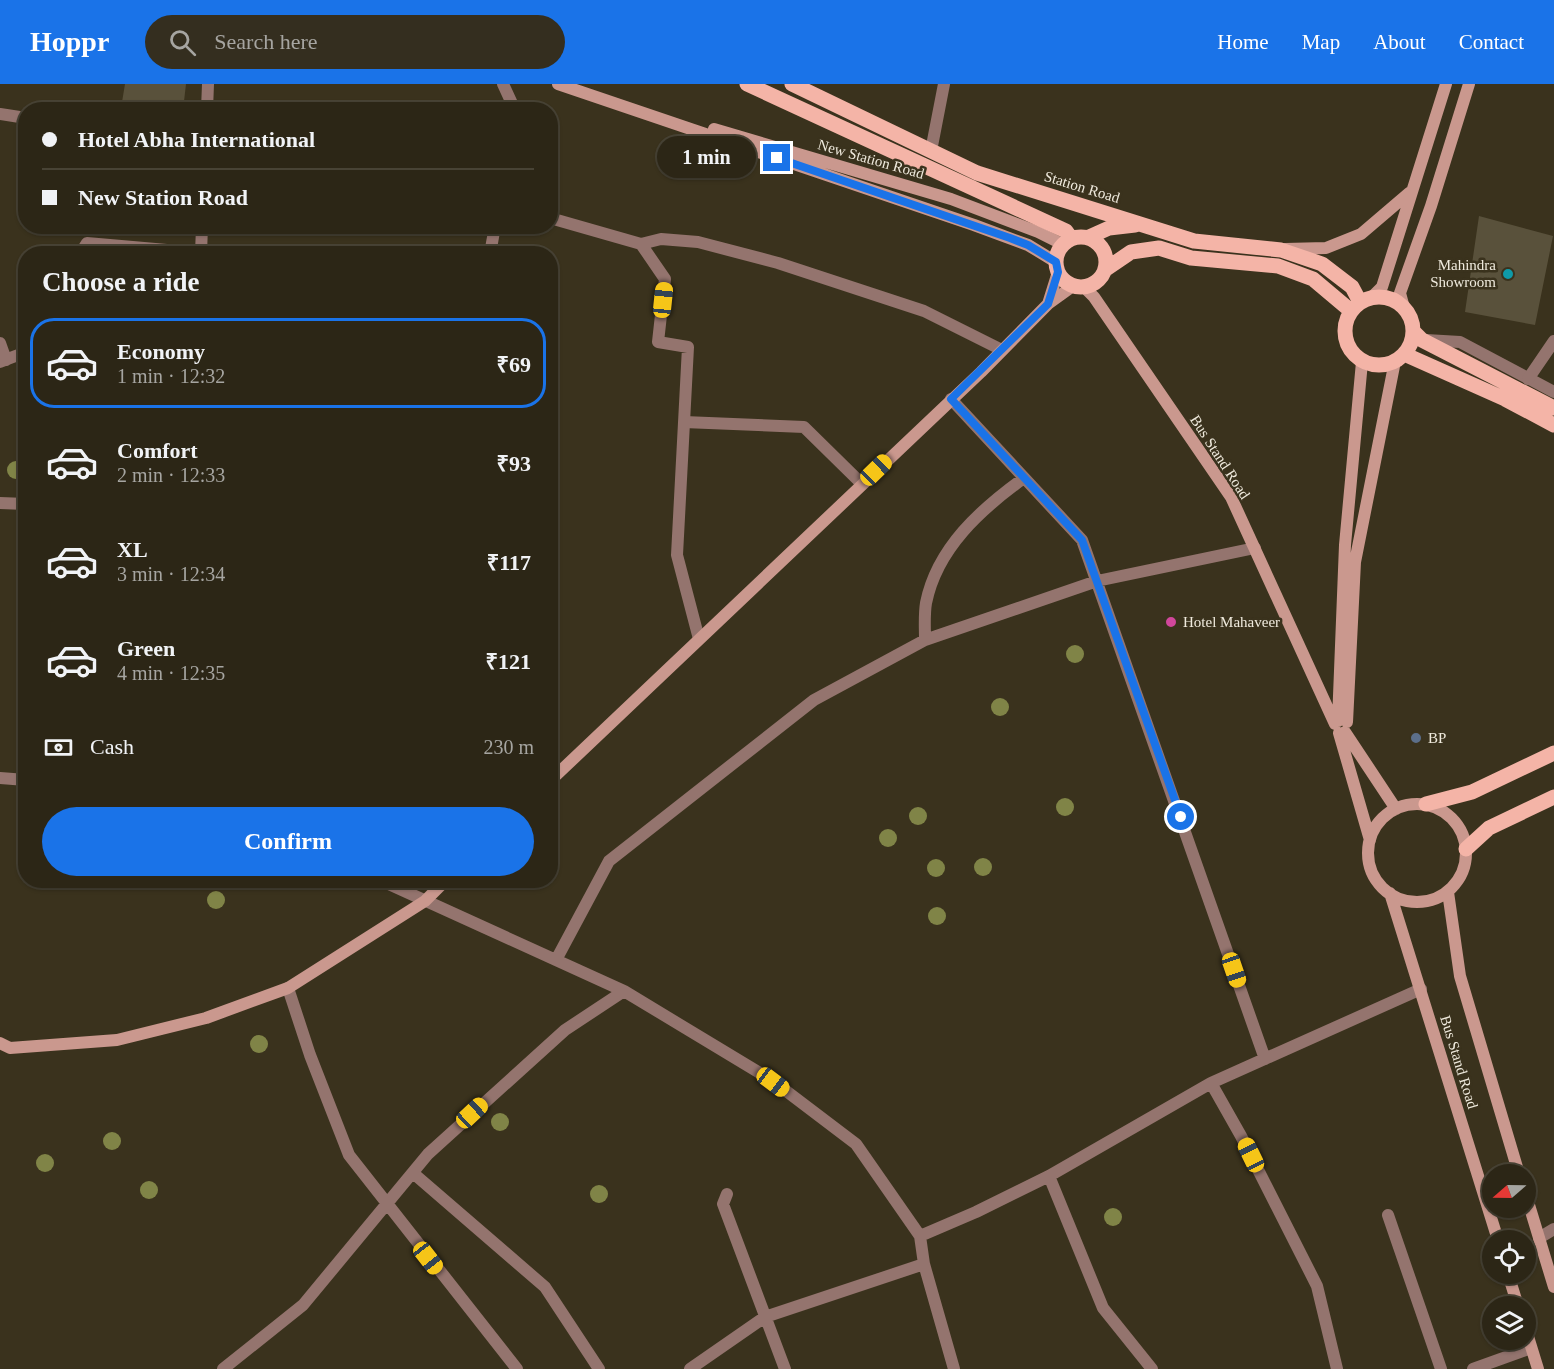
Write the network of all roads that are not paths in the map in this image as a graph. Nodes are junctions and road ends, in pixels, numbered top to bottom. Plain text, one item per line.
1 (208, 84) edge
2 (503, 84) edge
3 (558, 84) edge
4 (563, 84) edge
5 (747, 84) edge
6 (792, 84) edge
7 (944, 84) edge
8 (1446, 84) edge
9 (1469, 84) edge
10 (820, 91) edge
11 (207, 102) edge
12 (511, 102) edge
13 (0, 114) edge
14 (18, 117) edge
15 (931, 151) junction
16 (1411, 191) junction
17 (558, 220) edge
18 (1141, 224) junction
19 (1089, 237) junction
20 (1066, 241) junction
21 (641, 244) junction
22 (85, 246) edge
23 (121, 246) edge
24 (1281, 250) junction
25 (1057, 267) junction
26 (1106, 269) junction
27 (1079, 287) junction
28 (1048, 304) junction
29 (1360, 304) junction
30 (1404, 308) junction
31 (1417, 335) junction
32 (1554, 341) edge
33 (0, 343) edge
34 (1002, 350) junction
35 (18, 355) edge
36 (1400, 358) junction
37 (3, 361) edge
38 (1362, 362) junction
39 (1528, 379) junction
40 (1554, 392) edge
41 (951, 399) junction
42 (1554, 408) edge
43 (684, 422) junction
44 (1554, 425) edge
45 (1024, 478) junction
46 (862, 484) junction
47 (0, 502) edge
48 (18, 503) edge
49 (1255, 548) junction
50 (1097, 581) junction
51 (699, 639) junction
52 (925, 640) junction
53 (1341, 727) junction
54 (1554, 753) edge
55 (558, 773) edge
56 (0, 778) edge
57 (18, 779) edge
58 (1554, 797) edge
59 (1426, 804) junction
60 (1396, 809) junction
61 (1370, 840) junction
62 (1466, 849) junction
63 (397, 888) edge
64 (438, 888) edge
65 (1448, 892) junction
66 (1390, 893) junction
67 (425, 901) junction
68 (556, 960) junction
69 (288, 988) junction
70 (1421, 988) junction
71 (624, 991) junction
72 (0, 1043) edge
73 (1265, 1059) junction
74 (1211, 1083) junction
75 (1516, 1164) edge
76 (413, 1173) junction
77 (1049, 1176) junction
78 (727, 1194) dead end
79 (387, 1204) junction
80 (1388, 1215) dead end
81 (1533, 1218) edge
82 (1554, 1229) edge
83 (1495, 1230) edge
84 (920, 1236) junction
85 (1539, 1238) junction
86 (924, 1264) junction
87 (1554, 1287) edge
88 (765, 1317) junction
89 (1525, 1350) edge
90 (1532, 1350) edge
91 (223, 1369) edge
92 (517, 1369) edge
93 (599, 1369) edge
94 (690, 1369) edge
95 (784, 1369) edge
96 (954, 1369) edge
97 (1152, 1369) edge
98 (1337, 1369) edge
99 (1441, 1369) edge
100 (1473, 1369) edge
101 (1538, 1369) edge

1 - 11 street
2 - 12 street
3 - 25 main road, New Station Road
4 - 20 main road, New Station Road
5 - 20 main road
6 - 10 main road, Station Road
7 - 15 street
8 - 16 main road
9 - 30 main road
10 - 15 main road, Station Road
13 - 14 street
15 - 18 main road, Station Road
16 - 24 main road
16 - 29 main road
17 - 21 street
18 - 19 main road
18 - 24 main road, Station Road
19 - 20 main road
19 - 26 main road
20 - 25 main road
21 - 34 street
21 - 43 street
22 - 23 street
24 - 29 main road, Station Road
25 - 27 main road
25 - 28 main road
26 - 27 main road
26 - 29 main road
27 - 28 main road
27 - 49 main road, Bus Stand Road
28 - 34 main road
29 - 30 main road
29 - 38 main road
30 - 31 main road
31 - 36 main road
31 - 39 street
31 - 42 main road
32 - 39 street
33 - 37 street
34 - 41 main road
35 - 37 street
36 - 38 main road
36 - 44 main road
36 - 53 main road
38 - 53 main road
39 - 40 street
41 - 45 street
41 - 46 main road
43 - 46 street
43 - 51 street
45 - 50 street
45 - 52 street
46 - 51 main road
47 - 48 street
49 - 50 street
49 - 53 main road, Bus Stand Road
50 - 52 street
50 - 73 street
51 - 55 main road
52 - 68 street
53 - 60 main road
53 - 61 main road, Bus Stand Road
54 - 59 main road
56 - 57 street
58 - 62 main road
59 - 60 main road
59 - 62 main road
60 - 61 main road
61 - 66 main road
62 - 65 main road
63 - 67 street
64 - 67 main road
65 - 66 main road
65 - 75 main road, Bus Stand Road
66 - 70 main road, Bus Stand Road
67 - 68 street
67 - 69 main road
68 - 71 street
69 - 72 main road
69 - 79 street
70 - 73 street
70 - 83 main road, Bus Stand Road
71 - 76 street
71 - 84 street
73 - 74 street
74 - 77 street
74 - 98 street
76 - 79 street
76 - 93 street
77 - 84 street
77 - 97 street
78 - 88 street
79 - 91 street
79 - 92 street
80 - 99 street
81 - 85 main road
82 - 85 street
84 - 86 street
85 - 87 main road
86 - 88 street
86 - 96 street
88 - 94 street
88 - 95 street
89 - 100 street
90 - 101 main road

